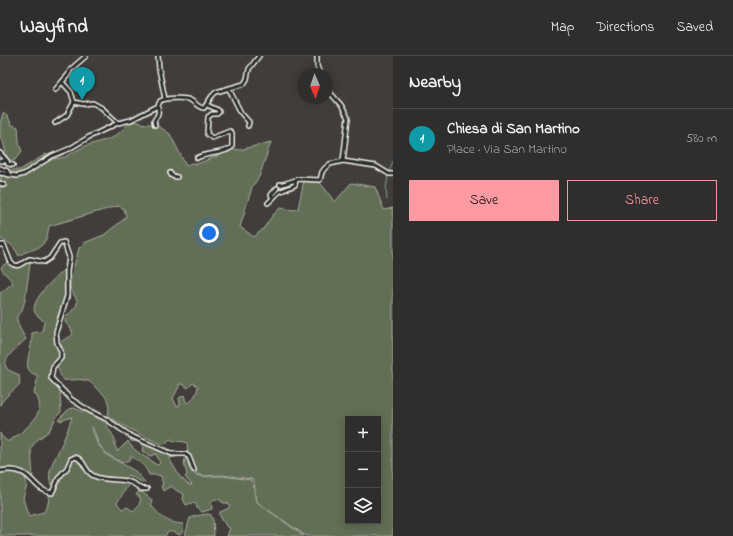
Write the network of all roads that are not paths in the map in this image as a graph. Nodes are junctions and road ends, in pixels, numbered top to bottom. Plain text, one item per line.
1 (86, 56) edge
2 (158, 56) edge
3 (259, 56) edge
4 (316, 56) edge
5 (319, 68) edge
6 (62, 82) junction
7 (229, 88) junction
8 (55, 90) dead end
9 (333, 96) edge
10 (165, 99) junction
11 (74, 102) junction
12 (207, 105) junction
13 (158, 106) junction
14 (55, 123) dead end
15 (118, 123) junction
16 (155, 126) dead end
17 (248, 126) dead end
18 (0, 153) edge
19 (197, 158) dead end
20 (0, 161) edge
21 (7, 161) junction
22 (342, 161) junction
23 (13, 165) dead end
24 (0, 168) edge
25 (0, 173) edge
26 (170, 173) dead end
27 (393, 174) edge
28 (9, 175) junction
29 (177, 177) dead end
30 (296, 180) junction
31 (0, 184) edge
32 (280, 184) dead end
33 (4, 185) dead end
34 (277, 188) dead end
35 (273, 198) junction
36 (268, 203) dead end
37 (0, 245) edge
38 (194, 470) dead end
39 (0, 471) edge
40 (147, 489) dead end

1 - 6 street
2 - 10 street
3 - 7 street
4 - 5 street
6 - 8 street
6 - 11 street
7 - 12 street
7 - 17 street
9 - 22 street
10 - 12 street
10 - 13 street
11 - 14 street
11 - 15 street
12 - 19 street
13 - 15 street
13 - 16 street
15 - 28 street
18 - 21 street
20 - 21 street
21 - 23 street
22 - 27 street
22 - 30 street
24 - 28 street
25 - 28 street
26 - 29 street
30 - 32 street
30 - 35 street
31 - 33 street
34 - 35 street
35 - 36 street
37 - 38 street
39 - 40 street

